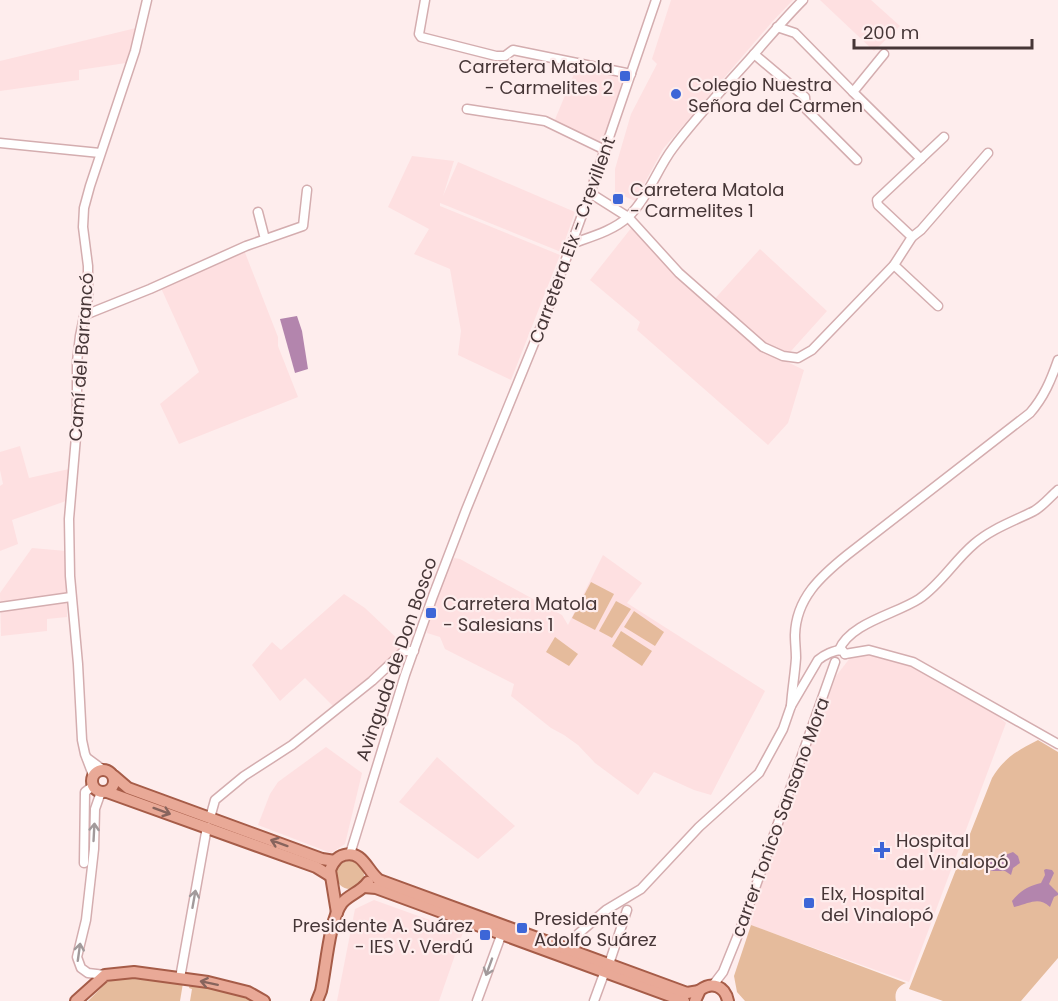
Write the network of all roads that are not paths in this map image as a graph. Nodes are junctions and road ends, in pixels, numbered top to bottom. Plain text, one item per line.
1 (147, 0) edge
2 (425, 0) edge
3 (656, 0) edge
4 (803, 0) edge
5 (777, 27) junction
6 (754, 54) junction
7 (884, 54) dead end
8 (631, 74) junction
9 (853, 92) junction
10 (467, 109) dead end
11 (944, 136) dead end
12 (0, 143) edge
13 (605, 150) junction
14 (100, 153) junction
15 (988, 153) dead end
16 (921, 159) junction
17 (857, 160) dead end
18 (308, 190) dead end
19 (590, 193) junction
20 (258, 212) dead end
21 (628, 217) junction
22 (912, 237) junction
23 (265, 239) junction
24 (571, 244) junction
25 (894, 265) junction
26 (938, 306) dead end
27 (85, 315) junction
28 (1058, 360) edge
29 (480, 477) joint
30 (1058, 490) edge
31 (71, 597) junction
32 (0, 607) edge
33 (414, 651) junction
34 (839, 652) junction
35 (790, 706) junction
36 (1058, 744) edge
37 (114, 777) junction
38 (99, 783) junction
39 (209, 823) junction
40 (350, 854) junction
41 (335, 861) junction
42 (84, 863) dead end
43 (368, 867) junction
44 (331, 880) junction
45 (364, 887) junction
46 (354, 894) junction
47 (627, 910) dead end
48 (337, 913) junction
49 (502, 933) junction
50 (578, 934) dead end
51 (607, 967) junction
52 (723, 972) junction
53 (105, 975) junction
54 (180, 978) junction
55 (712, 985) junction
56 (697, 996) edge
57 (321, 998) edge
58 (728, 999) edge
59 (76, 1001) edge
60 (264, 1001) edge
61 (477, 1001) edge
62 (594, 1001) edge
63 (684, 1001) edge

1 - 14 street, Camí del Barrancó
2 - 8 street
3 - 8 street, Carretera Elx - Crevillent
4 - 5 street
5 - 6 street
5 - 9 street
6 - 17 street
6 - 21 street
7 - 9 street
8 - 13 street, Carretera Elx - Crevillent
9 - 16 street
10 - 13 street
11 - 16 street
12 - 14 street
13 - 19 street, Carretera Elx - Crevillent
14 - 27 street, Camí del Barrancó
15 - 22 street
16 - 22 street
18 - 23 street
19 - 21 street
19 - 24 street, Carretera Elx - Crevillent
20 - 23 street
21 - 24 street
21 - 25 street
22 - 25 street
23 - 27 street
24 - 29 street, Carretera Elx - Crevillent
25 - 26 street
27 - 31 street, Camí del Barrancó
28 - 35 street
29 - 33 street, Avinguda de Don Bosco
30 - 34 street
31 - 32 street
31 - 38 street, Camí del Barrancó
33 - 39 street
33 - 40 street, Avinguda de Don Bosco
34 - 35 street
34 - 36 street
34 - 52 street, carrer Tonico Sansano Mora
35 - 50 street
37 - 38 main road
37 - 38 main road
37 - 39 main road
38 -> 39 main road
38 - 42 street
53 -> 38 street
41 -> 39 main road
39 - 44 main road
54 -> 39 street
40 - 41 main road
40 - 43 main road
41 - 44 main road
43 - 45 main road
43 - 51 main road
44 - 46 main road
44 - 48 main road
45 - 46 main road
45 - 49 main road
46 - 48 main road
47 - 51 street
48 - 57 main road
49 - 51 main road
49 -> 61 street
51 - 56 main road
51 - 62 street
51 - 63 main road
52 - 55 street, carrer Tonico Sansano Mora
52 - 58 street, carrer Tonico Sansano Mora
53 - 54 main road
53 - 59 main road
60 -> 54 main road
55 - 56 main road
55 - 58 main road

